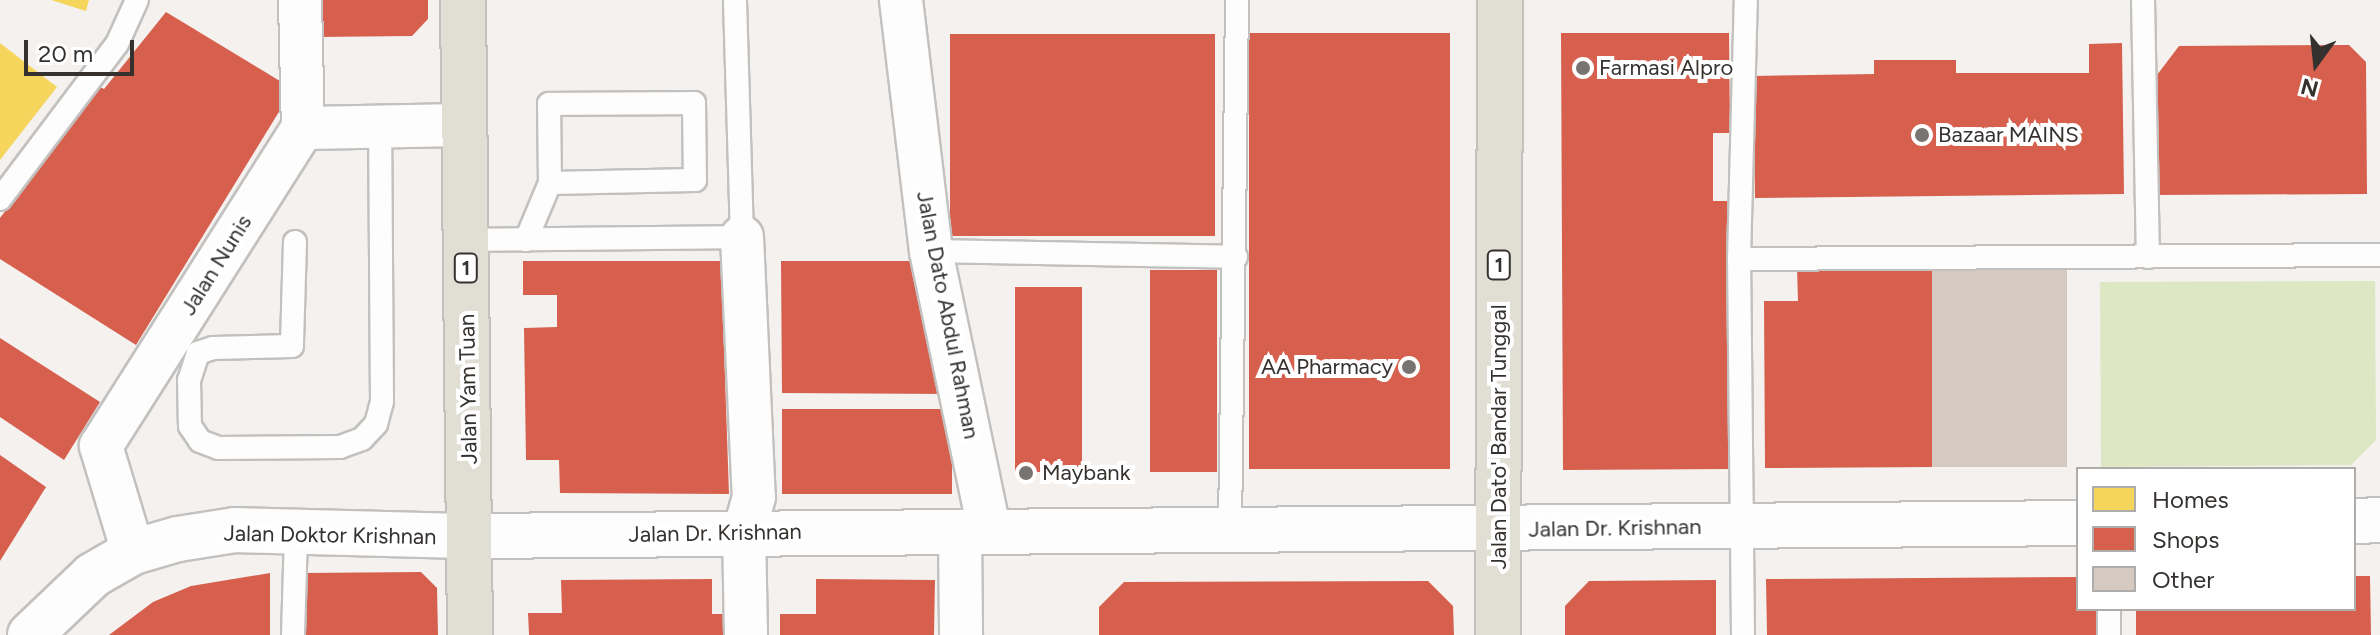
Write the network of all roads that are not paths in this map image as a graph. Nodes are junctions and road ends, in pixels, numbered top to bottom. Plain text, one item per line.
1 (137, 0) edge
2 (300, 0) edge
3 (463, 0) edge
4 (735, 0) edge
5 (901, 0) edge
6 (1237, 0) edge
7 (1500, 0) edge
8 (1746, 0) edge
9 (2143, 0) edge
10 (465, 125) junction
11 (380, 126) junction
12 (303, 128) junction
13 (550, 183) junction
14 (0, 199) edge
15 (742, 237) junction
16 (466, 240) junction
17 (526, 240) junction
18 (295, 242) dead end
19 (931, 251) junction
20 (2380, 255) edge
21 (1236, 257) junction
22 (2148, 257) junction
23 (1739, 259) junction
24 (2380, 520) edge
25 (2356, 521) edge
26 (2076, 523) edge
27 (1742, 527) junction
28 (1230, 529) junction
29 (1499, 529) junction
30 (744, 531) junction
31 (296, 533) junction
32 (975, 533) junction
33 (470, 536) junction
34 (133, 552) junction
35 (2109, 611) edge
36 (30, 635) edge
37 (293, 635) edge
38 (470, 635) edge
39 (746, 635) edge
40 (961, 635) edge
41 (1498, 635) edge
42 (1743, 635) edge
43 (2109, 635) edge

1 - 14 lane
2 - 12 street
3 - 10 highway, Jalan Yam Tuan / 1
4 - 15 lane
5 - 19 street, Jalan Dato Abdul Rahman
6 - 21 lane
7 - 29 highway, Jalan Dato' Bandar Tunggal / 1
8 - 23 lane
9 - 22 lane
10 - 11 street
10 - 16 highway, Jalan Yam Tuan / 1
11 - 12 street
11 - 18 lane
12 - 34 street, Jalan Nunis
13 - 13 lane
13 - 17 lane
15 - 17 lane
15 - 30 street
16 - 17 lane
16 - 33 highway, Jalan Yam Tuan / 1
19 - 21 lane
19 - 32 street, Jalan Dato Abdul Rahman
20 - 22 lane
21 - 28 lane
22 - 23 lane
23 - 27 lane
24 - 25 street
26 - 27 street, Jalan Dr. Krishnan
27 - 29 street, Jalan Dr. Krishnan
27 - 42 lane
28 - 29 street, Jalan Dr. Krishnan
28 - 32 street, Jalan Dr. Krishnan
29 - 41 highway, Jalan Dato' Bandar Tunggal / 1
30 - 32 street, Jalan Dr. Krishnan
30 - 33 street, Jalan Dr. Krishnan
30 - 39 street
31 - 33 street, Jalan Doktor Krishnan
31 - 34 street, Jalan Doktor Krishnan
31 - 37 lane
32 - 40 street
33 - 38 highway, Jalan Yam Tuan / 1
34 - 36 street, Jalan Doktor Krishnan
35 - 43 lane

